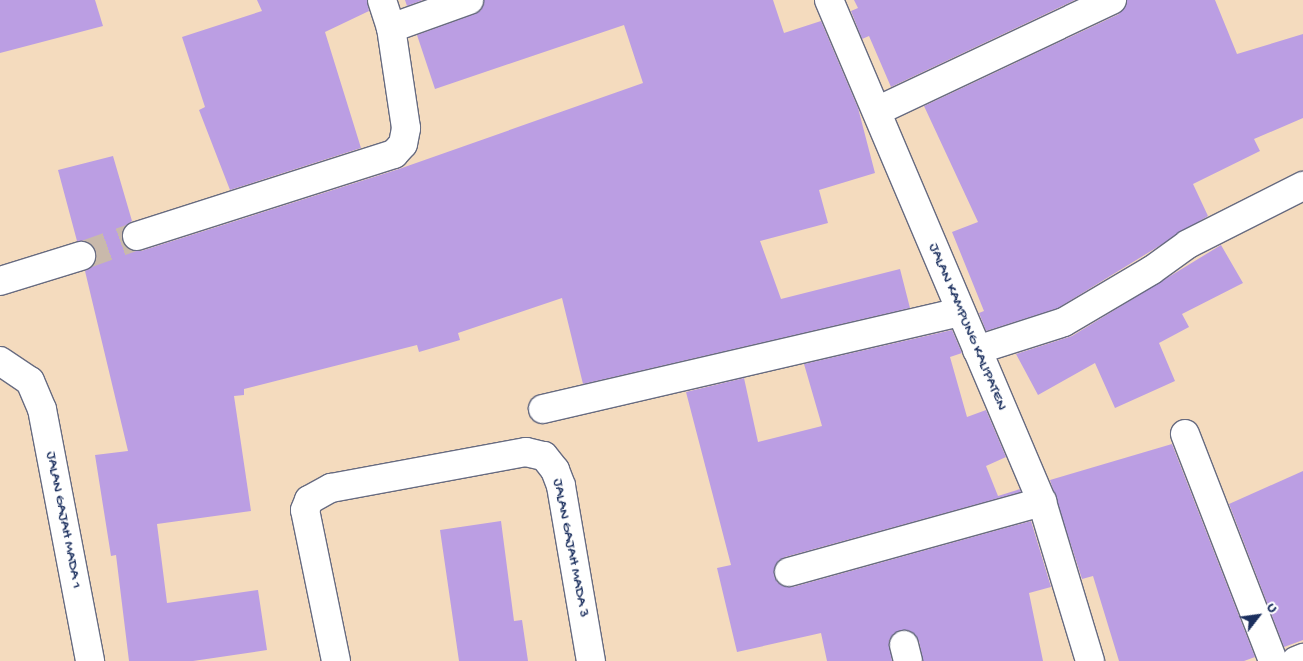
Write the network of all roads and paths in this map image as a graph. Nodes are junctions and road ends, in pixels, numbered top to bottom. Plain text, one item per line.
1 (382, 0) edge
2 (469, 0) edge
3 (829, 0) edge
4 (1112, 0) edge
5 (390, 28) junction
6 (877, 111) junction
7 (1303, 186) edge
8 (137, 236) tunnel mouth
9 (81, 256) tunnel mouth
10 (0, 280) edge
11 (960, 312) junction
12 (977, 350) junction
13 (0, 361) edge
14 (543, 408) dead end
15 (1185, 434) dead end
16 (1042, 502) junction
17 (789, 572) dead end
18 (1303, 658) edge
19 (90, 661) edge
20 (336, 661) edge
21 (591, 661) edge
22 (1090, 661) edge
23 (1273, 661) edge
24 (1296, 661) edge

1 - 5 street
2 - 5 street
3 - 6 street, JALAN KAMPUNG KALIPATEN
4 - 6 street
5 - 8 street
6 - 11 street, JALAN KAMPUNG KALIPATEN
7 - 12 street
9 - 10 street
11 - 12 street, JALAN KAMPUNG KALIPATEN
11 - 14 street
12 - 16 street, JALAN KAMPUNG KALIPATEN
13 - 19 street, JALAN GAJAH MADA 1
15 - 23 street
16 - 17 street
16 - 22 street, JALAN KAMPUNG KALIPATEN
18 - 24 street
20 - 21 street, JALAN GAJAH MADA 3

